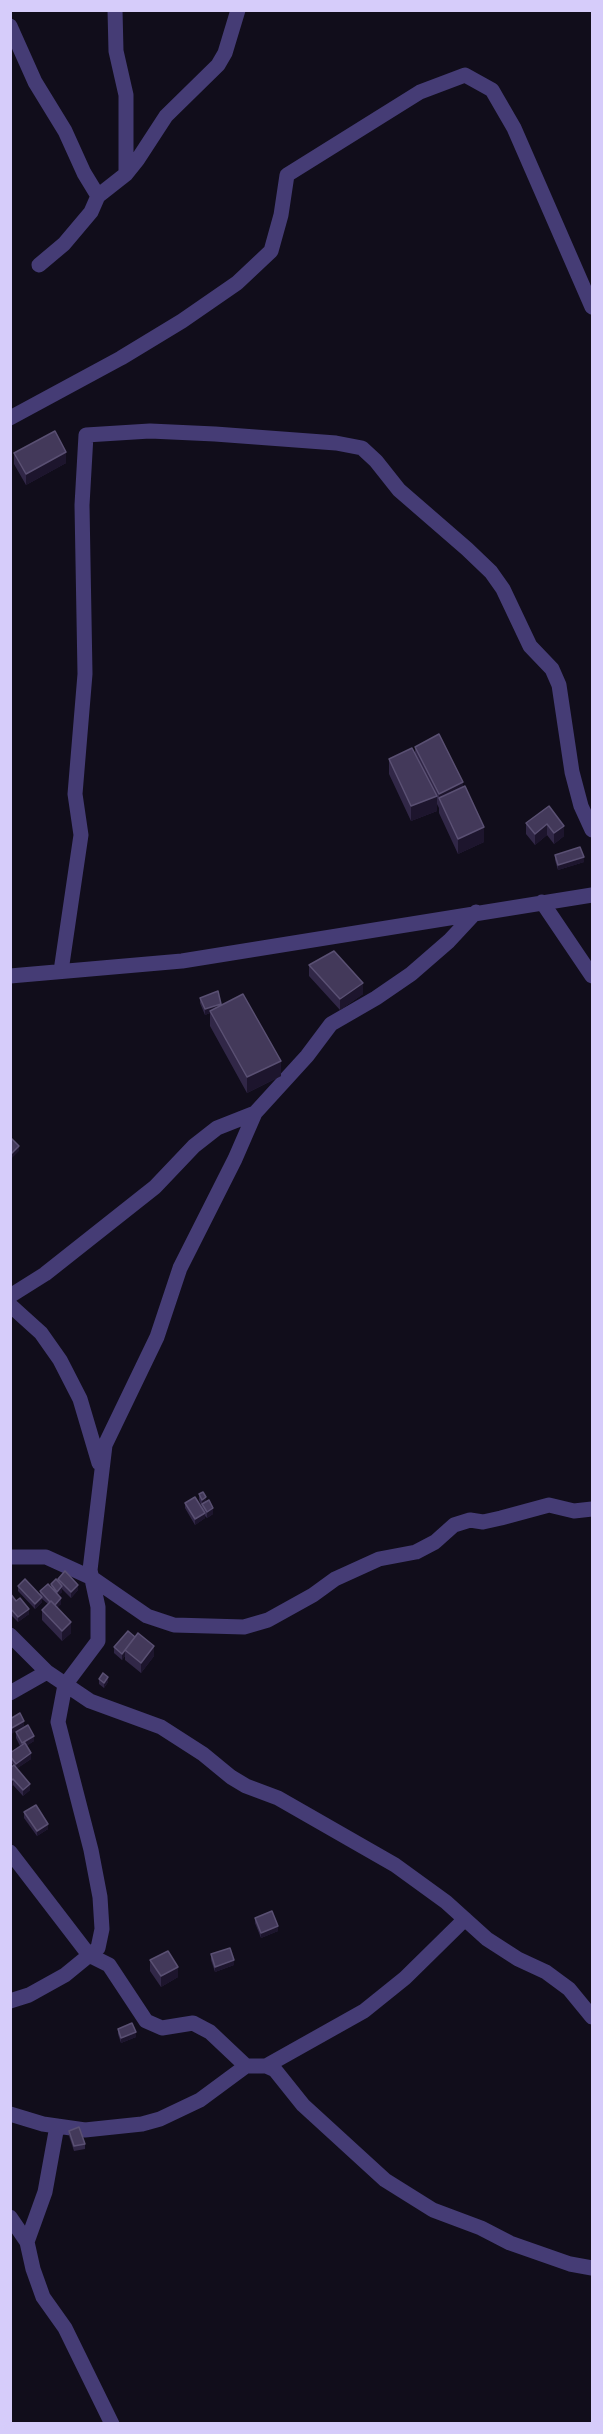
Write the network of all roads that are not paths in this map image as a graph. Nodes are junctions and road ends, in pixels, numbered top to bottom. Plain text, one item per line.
1 (115, 10) edge
2 (238, 10) edge
3 (10, 26) edge
4 (126, 174) junction
5 (98, 196) junction
6 (39, 265) dead end
7 (592, 307) edge
8 (10, 418) edge
9 (592, 830) edge
10 (592, 895) edge
11 (542, 902) junction
12 (476, 912) junction
13 (61, 971) junction
14 (10, 976) edge
15 (592, 976) edge
16 (255, 1113) junction
17 (10, 1296) edge
18 (10, 1305) edge
19 (101, 1469) junction
20 (592, 1509) edge
21 (10, 1557) edge
22 (92, 1578) junction
23 (10, 1635) edge
24 (47, 1672) junction
25 (65, 1685) junction
26 (10, 1693) edge
27 (10, 1852) edge
28 (465, 1919) junction
29 (89, 1955) junction
30 (10, 2001) edge
31 (592, 2018) edge
32 (246, 2066) junction
33 (266, 2066) junction
34 (10, 2114) edge
35 (57, 2126) junction
36 (10, 2217) edge
37 (27, 2242) junction
38 (592, 2268) edge
39 (112, 2424) edge

1 - 4 street
2 - 4 street
3 - 5 street
4 - 5 street
5 - 6 street
7 - 8 street
9 - 13 street
10 - 11 street
11 - 12 street
11 - 15 street
12 - 13 street
12 - 16 street
13 - 14 street
16 - 17 street
16 - 19 street
18 - 19 street
19 - 22 street
20 - 22 street
21 - 22 street
22 - 25 street
23 - 24 street
24 - 25 street
24 - 26 street
25 - 28 street
25 - 29 street
27 - 29 street
28 - 31 street
28 - 33 street
29 - 30 street
29 - 32 street
32 - 33 street
32 - 35 street
33 - 38 street
34 - 35 street
35 - 37 street
36 - 37 street
37 - 39 street

